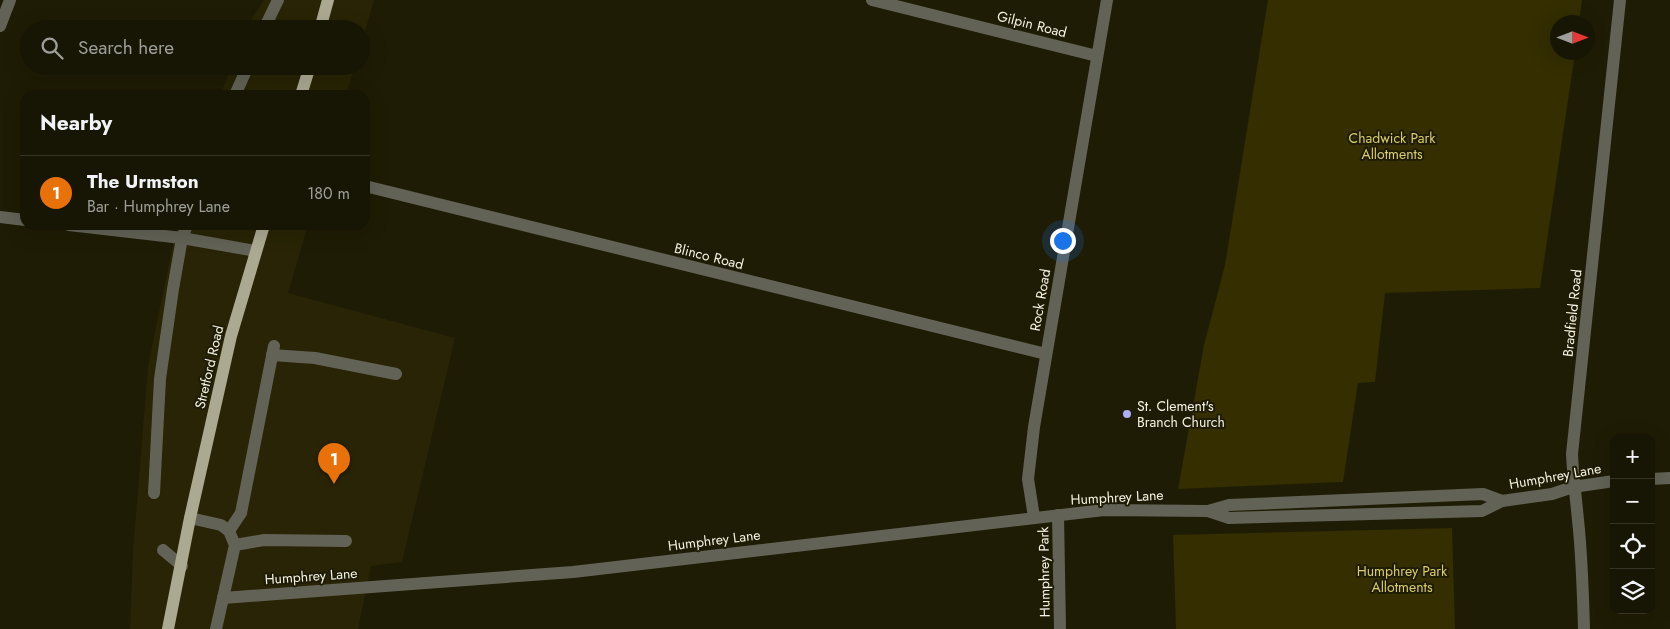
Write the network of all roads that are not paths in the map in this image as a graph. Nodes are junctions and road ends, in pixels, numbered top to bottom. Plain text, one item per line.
1 (10, 0) edge
2 (278, 0) edge
3 (328, 0) edge
4 (872, 0) edge
5 (1107, 0) edge
6 (1620, 0) edge
7 (268, 20) edge
8 (322, 20) edge
9 (0, 26) edge
10 (1097, 56) junction
11 (244, 75) edge
12 (308, 75) edge
13 (237, 90) edge
14 (303, 90) edge
15 (370, 187) edge
16 (0, 217) edge
17 (20, 219) edge
18 (113, 230) edge
19 (185, 230) edge
20 (262, 230) edge
21 (182, 238) junction
22 (256, 251) junction
23 (1046, 354) junction
24 (396, 374) dead end
25 (1670, 478) edge
26 (1655, 479) edge
27 (1610, 482) edge
28 (1573, 487) junction
29 (154, 493) dead end
30 (1058, 515) junction
31 (1034, 517) junction
32 (190, 518) junction
33 (229, 531) junction
34 (346, 541) dead end
35 (235, 545) junction
36 (163, 550) dead end
37 (182, 566) junction
38 (223, 598) junction
39 (168, 629) edge
40 (216, 629) edge
41 (1060, 629) edge
42 (1584, 629) edge

1 - 9 street
2 - 7 street
3 - 8 main road
4 - 10 street, Gilpin Road
5 - 10 street, Rock Road
6 - 28 street, Bradfield Road
10 - 23 street, Rock Road
11 - 13 street
12 - 14 main road
15 - 23 street, Blinco Road
16 - 17 street
18 - 21 street
19 - 21 street
20 - 22 main road, Stretford Road
21 - 22 street
21 - 29 street
22 - 32 main road, Stretford Road
23 - 31 street, Rock Road
24 - 33 street
25 - 26 street
27 - 28 street, Humphrey Lane
28 - 30 street, Humphrey Lane
28 - 42 street, Bradfield Road
30 - 31 street, Humphrey Lane
30 - 41 street, Humphrey Park
31 - 38 street, Humphrey Lane
32 - 33 street
32 - 37 main road, Stretford Road
33 - 35 street
34 - 35 street
35 - 38 street
36 - 37 street
37 - 39 main road, Stretford Road
38 - 40 street

